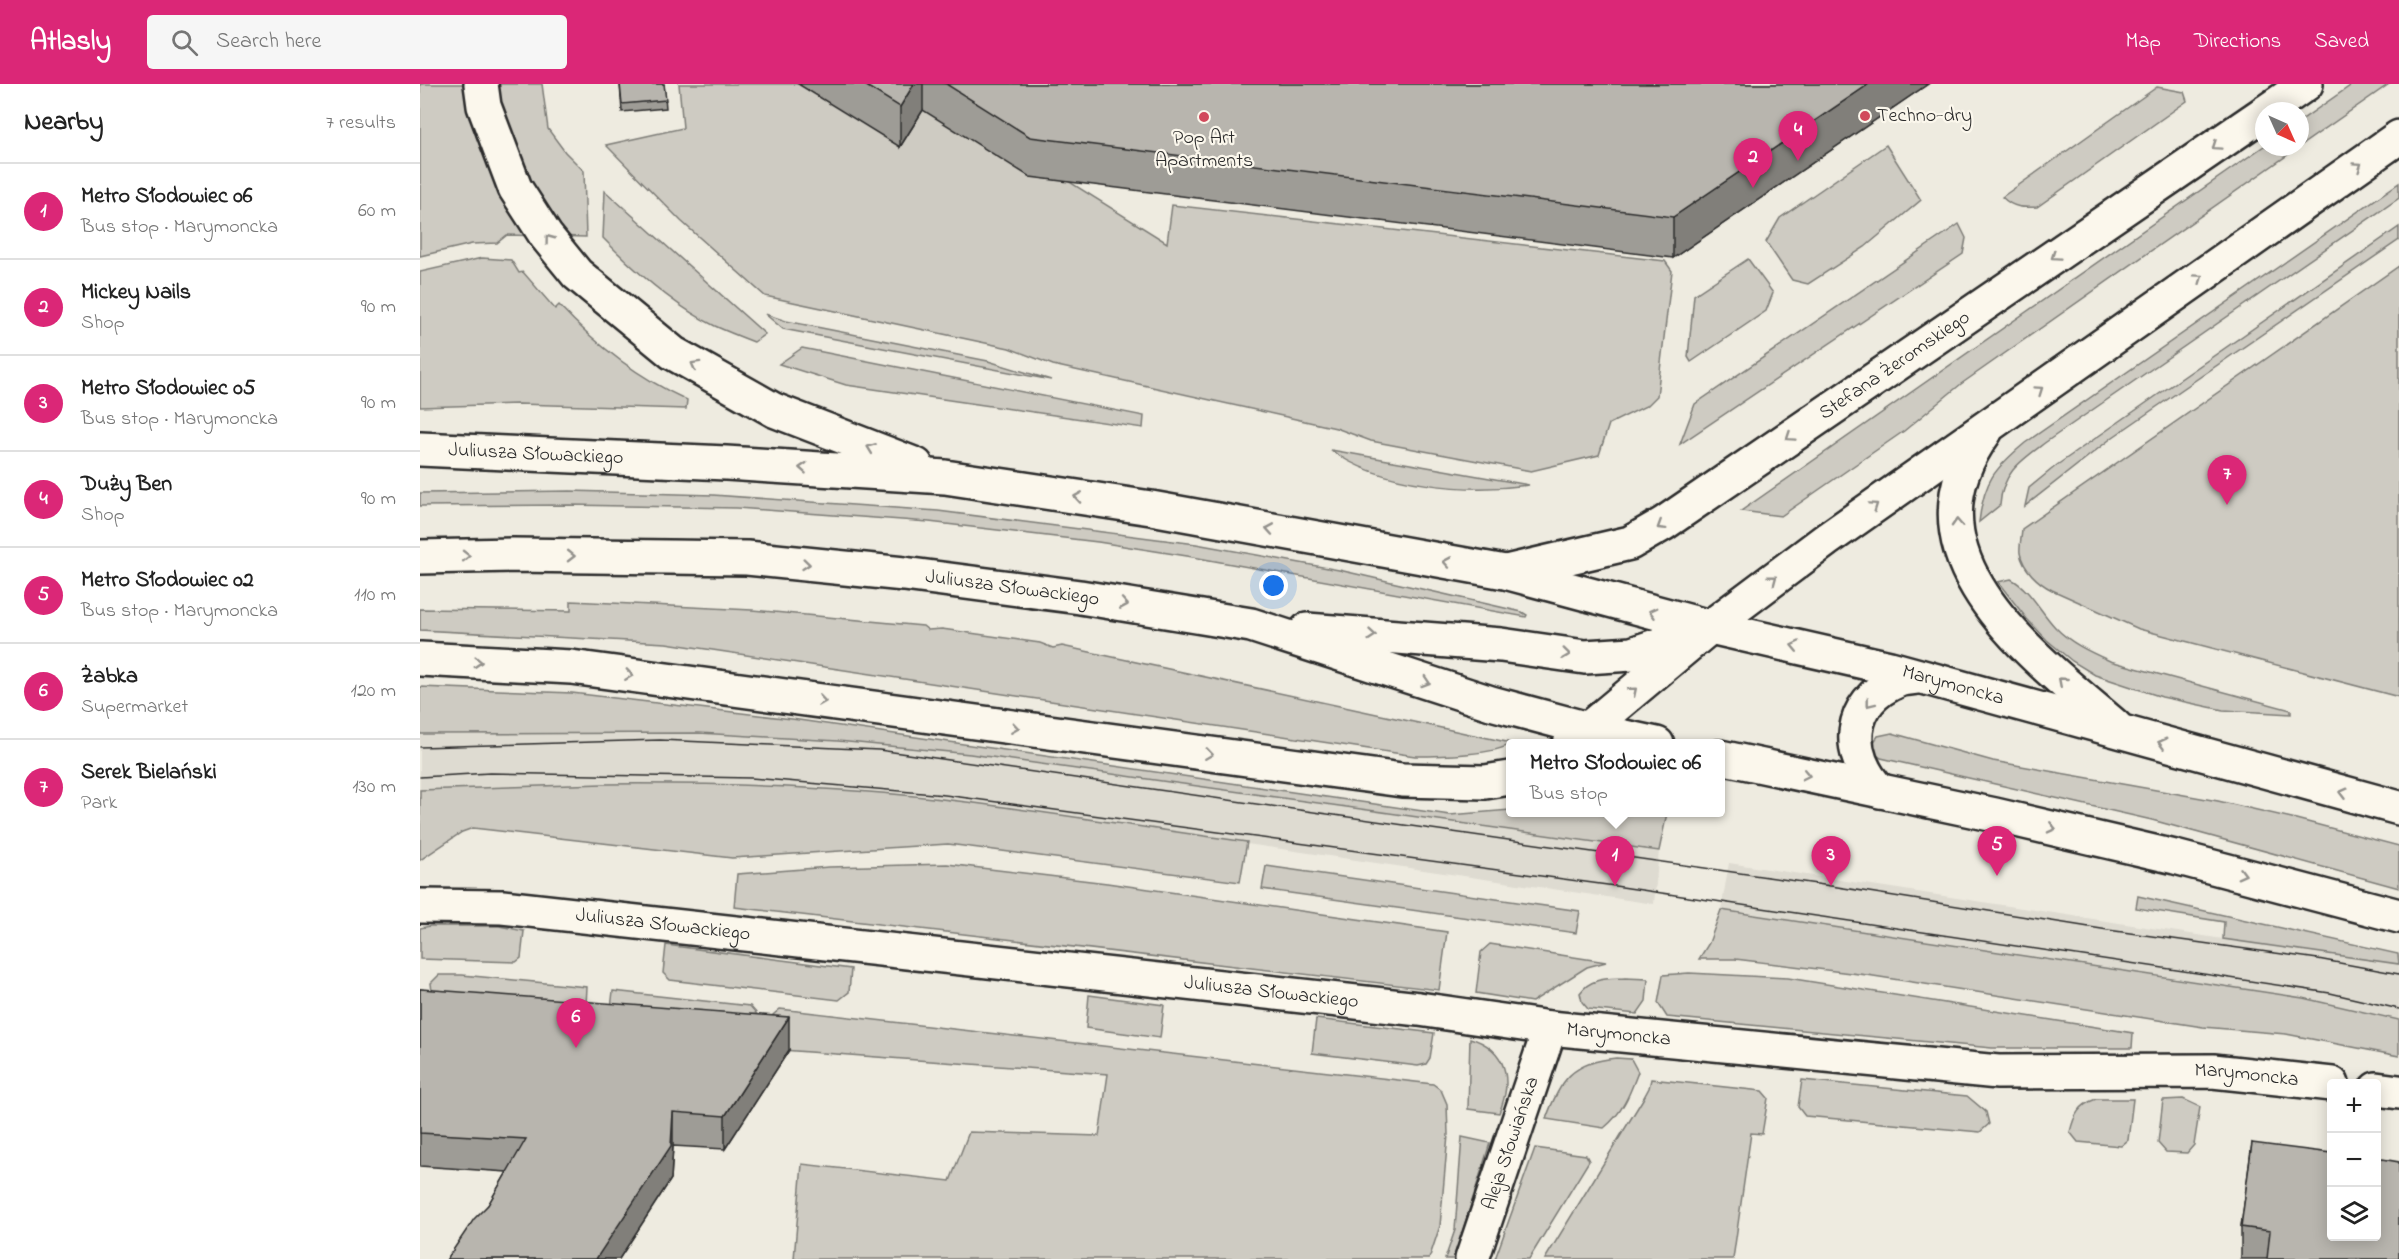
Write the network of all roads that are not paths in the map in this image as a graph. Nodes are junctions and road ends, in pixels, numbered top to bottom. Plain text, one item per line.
1 (481, 84) edge
2 (2306, 84) edge
3 (2280, 102) edge
4 (2255, 120) edge
5 (2399, 137) edge
6 (1991, 423) junction
7 (420, 449) edge
8 (945, 477) junction
9 (420, 557) edge
10 (1505, 572) junction
11 (1251, 626) junction
12 (1710, 627) junction
13 (420, 659) edge
14 (1919, 677) junction
15 (2122, 733) junction
16 (1579, 736) edge
17 (1608, 739) edge
18 (1725, 758) edge
19 (1506, 779) edge
20 (1880, 791) junction
21 (2399, 808) edge
22 (420, 906) edge
23 (2399, 916) edge
24 (1550, 1028) junction
25 (2327, 1084) edge
26 (2381, 1090) edge
27 (2399, 1092) edge
28 (1472, 1259) edge

8 -> 1 main road
2 - 3 main road, Stefana Żeromskiego
4 -> 10 main road, Stefana Żeromskiego
6 -> 5 main road
12 -> 6 main road
15 -> 6 main road
8 -> 7 main road, Juliusza Słowackiego
10 -> 8 main road, Juliusza Słowackiego
9 -> 11 main road, Juliusza Słowackiego
12 -> 10 main road, Marymoncka
11 -> 12 main road
11 -> 16 main road, Juliusza Słowackiego
14 -> 12 main road, Marymoncka
16 -> 12 main road
13 -> 19 main road
14 - 15 main road, Marymoncka
14 -> 20 main road
21 -> 15 main road, Marymoncka
16 - 17 main road
18 -> 20 main road
20 -> 23 main road
22 - 24 main road, Juliusza Słowackiego
24 - 25 main road, Marymoncka
24 - 28 main road, Aleja Słowiańska
26 - 27 main road

